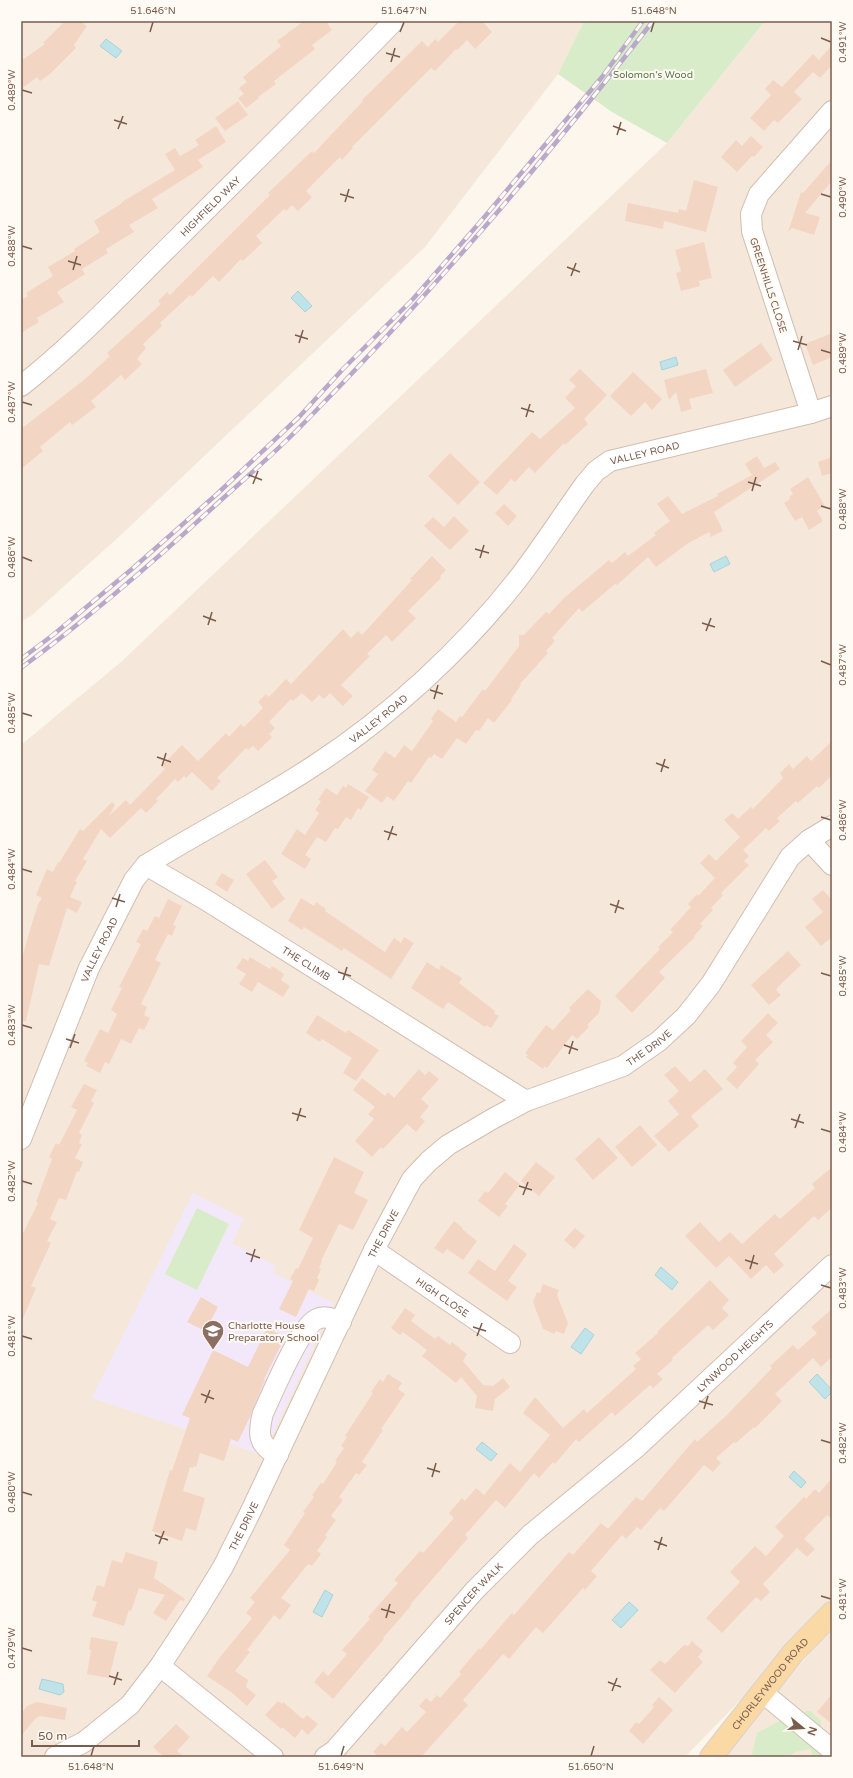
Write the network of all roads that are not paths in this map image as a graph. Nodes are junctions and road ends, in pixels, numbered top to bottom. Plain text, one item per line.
1 (394, 21) edge
2 (832, 111) edge
3 (21, 386) edge
4 (832, 406) edge
5 (811, 413) junction
6 (832, 826) edge
7 (809, 840) junction
8 (146, 865) junction
9 (832, 865) edge
10 (526, 1101) junction
11 (21, 1139) edge
12 (374, 1250) junction
13 (832, 1265) edge
14 (341, 1322) junction
15 (510, 1343) dead end
16 (637, 1447) joint
17 (278, 1455) junction
18 (832, 1613) edge
19 (160, 1666) junction
20 (762, 1692) junction
21 (86, 1750) edge
22 (832, 1750) edge
23 (56, 1757) edge
24 (273, 1757) edge
25 (325, 1757) edge
26 (711, 1757) edge

1 - 3 street, HIGHFIELD WAY
2 - 5 street, GREENHILLS CLOSE
4 - 5 street, VALLEY ROAD
5 - 8 street, VALLEY ROAD
6 - 7 street, THE DRIVE
7 - 9 street
7 - 10 street, THE DRIVE
8 - 10 street, THE CLIMB
8 - 11 street, VALLEY ROAD
10 - 12 street, THE DRIVE
12 - 14 street, THE DRIVE
12 - 15 street, HIGH CLOSE
13 - 16 street, LYNWOOD HEIGHTS
14 - 17 street, THE DRIVE
14 - 17 street
16 - 25 street, SPENCER WALK
17 - 19 street, THE DRIVE
18 - 20 main road, CHORLEYWOOD ROAD
19 - 21 street, THE DRIVE
19 - 24 street
20 - 22 street
20 - 26 main road, CHORLEYWOOD ROAD
21 - 23 street, THE DRIVE

